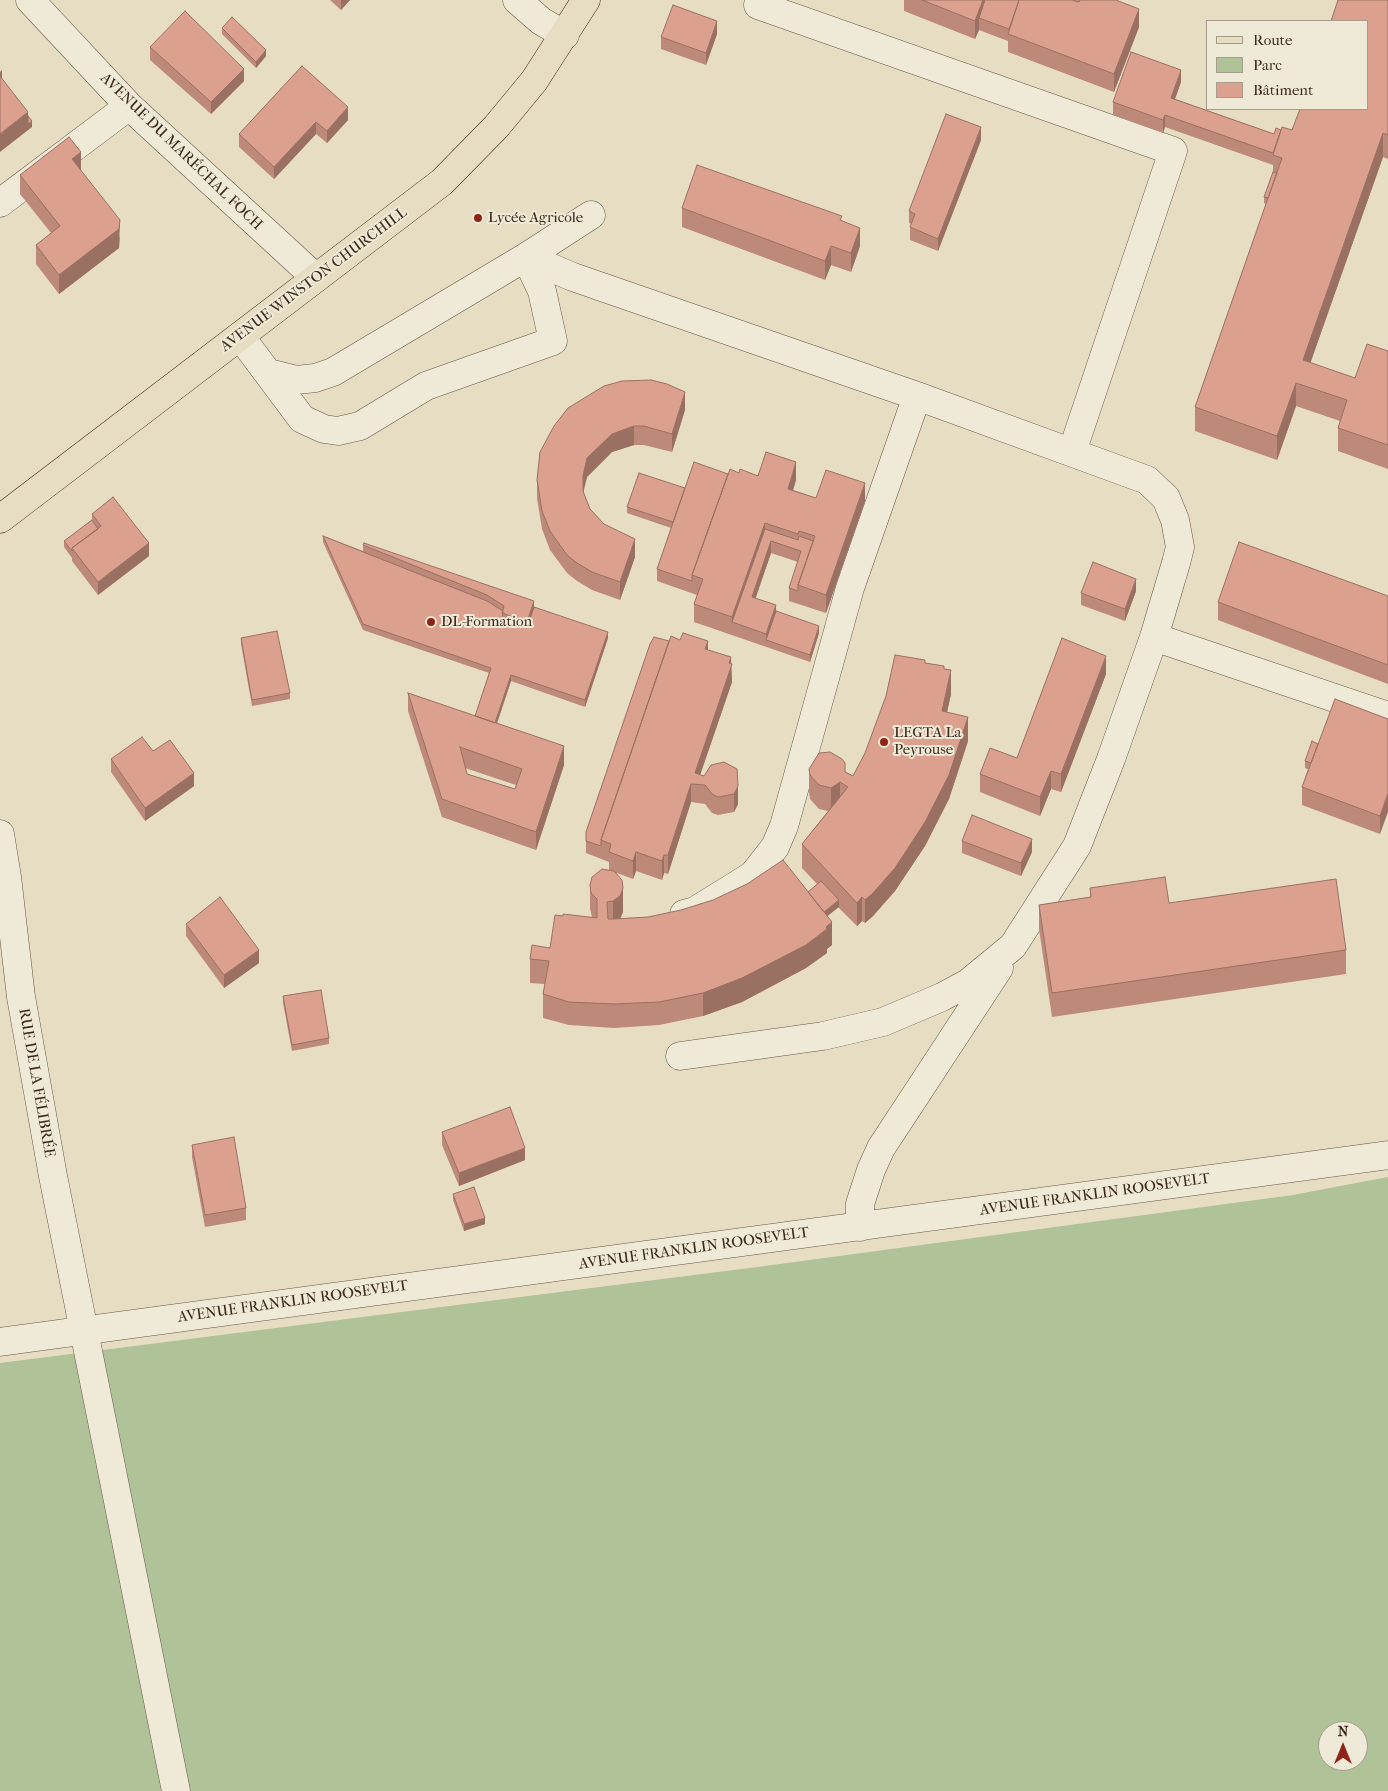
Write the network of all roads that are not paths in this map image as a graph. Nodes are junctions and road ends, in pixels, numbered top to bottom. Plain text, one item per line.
1 (30, 0) edge
2 (517, 0) edge
3 (586, 0) edge
4 (758, 5) dead end
5 (565, 36) junction
6 (129, 106) junction
7 (0, 202) edge
8 (592, 215) dead end
9 (526, 257) junction
10 (316, 278) junction
11 (240, 336) junction
12 (269, 373) junction
13 (917, 396) junction
14 (1072, 452) junction
15 (0, 519) edge
16 (1154, 637) junction
17 (1388, 716) edge
18 (0, 834) edge
19 (660, 919) edge
20 (1013, 946) junction
21 (680, 1056) dead end
22 (1388, 1155) edge
23 (860, 1227) junction
24 (84, 1330) junction
25 (0, 1342) edge
26 (176, 1791) edge

1 - 6 street, AVENUE DU MARÉCHAL FOCH
2 - 5 street
3 - 5 main road, AVENUE WINSTON CHURCHILL
4 - 14 street
5 - 10 main road, AVENUE WINSTON CHURCHILL
6 - 7 street
6 - 10 street, AVENUE DU MARÉCHAL FOCH
8 - 9 street
9 - 12 street
9 - 12 street
9 - 13 street
10 - 11 main road, AVENUE WINSTON CHURCHILL
11 - 12 street
11 - 15 main road, AVENUE WINSTON CHURCHILL
13 - 14 street
13 - 19 street
14 - 16 street
16 - 17 street
16 - 20 street
18 - 24 street, RUE DE LA FÉLIBRÉE
20 - 21 street
20 - 23 street
22 - 23 street, AVENUE FRANKLIN ROOSEVELT
23 - 24 street, AVENUE FRANKLIN ROOSEVELT
24 - 25 street, AVENUE FRANKLIN ROOSEVELT
24 - 26 street, RUE DE LA FÉLIBRÉE

